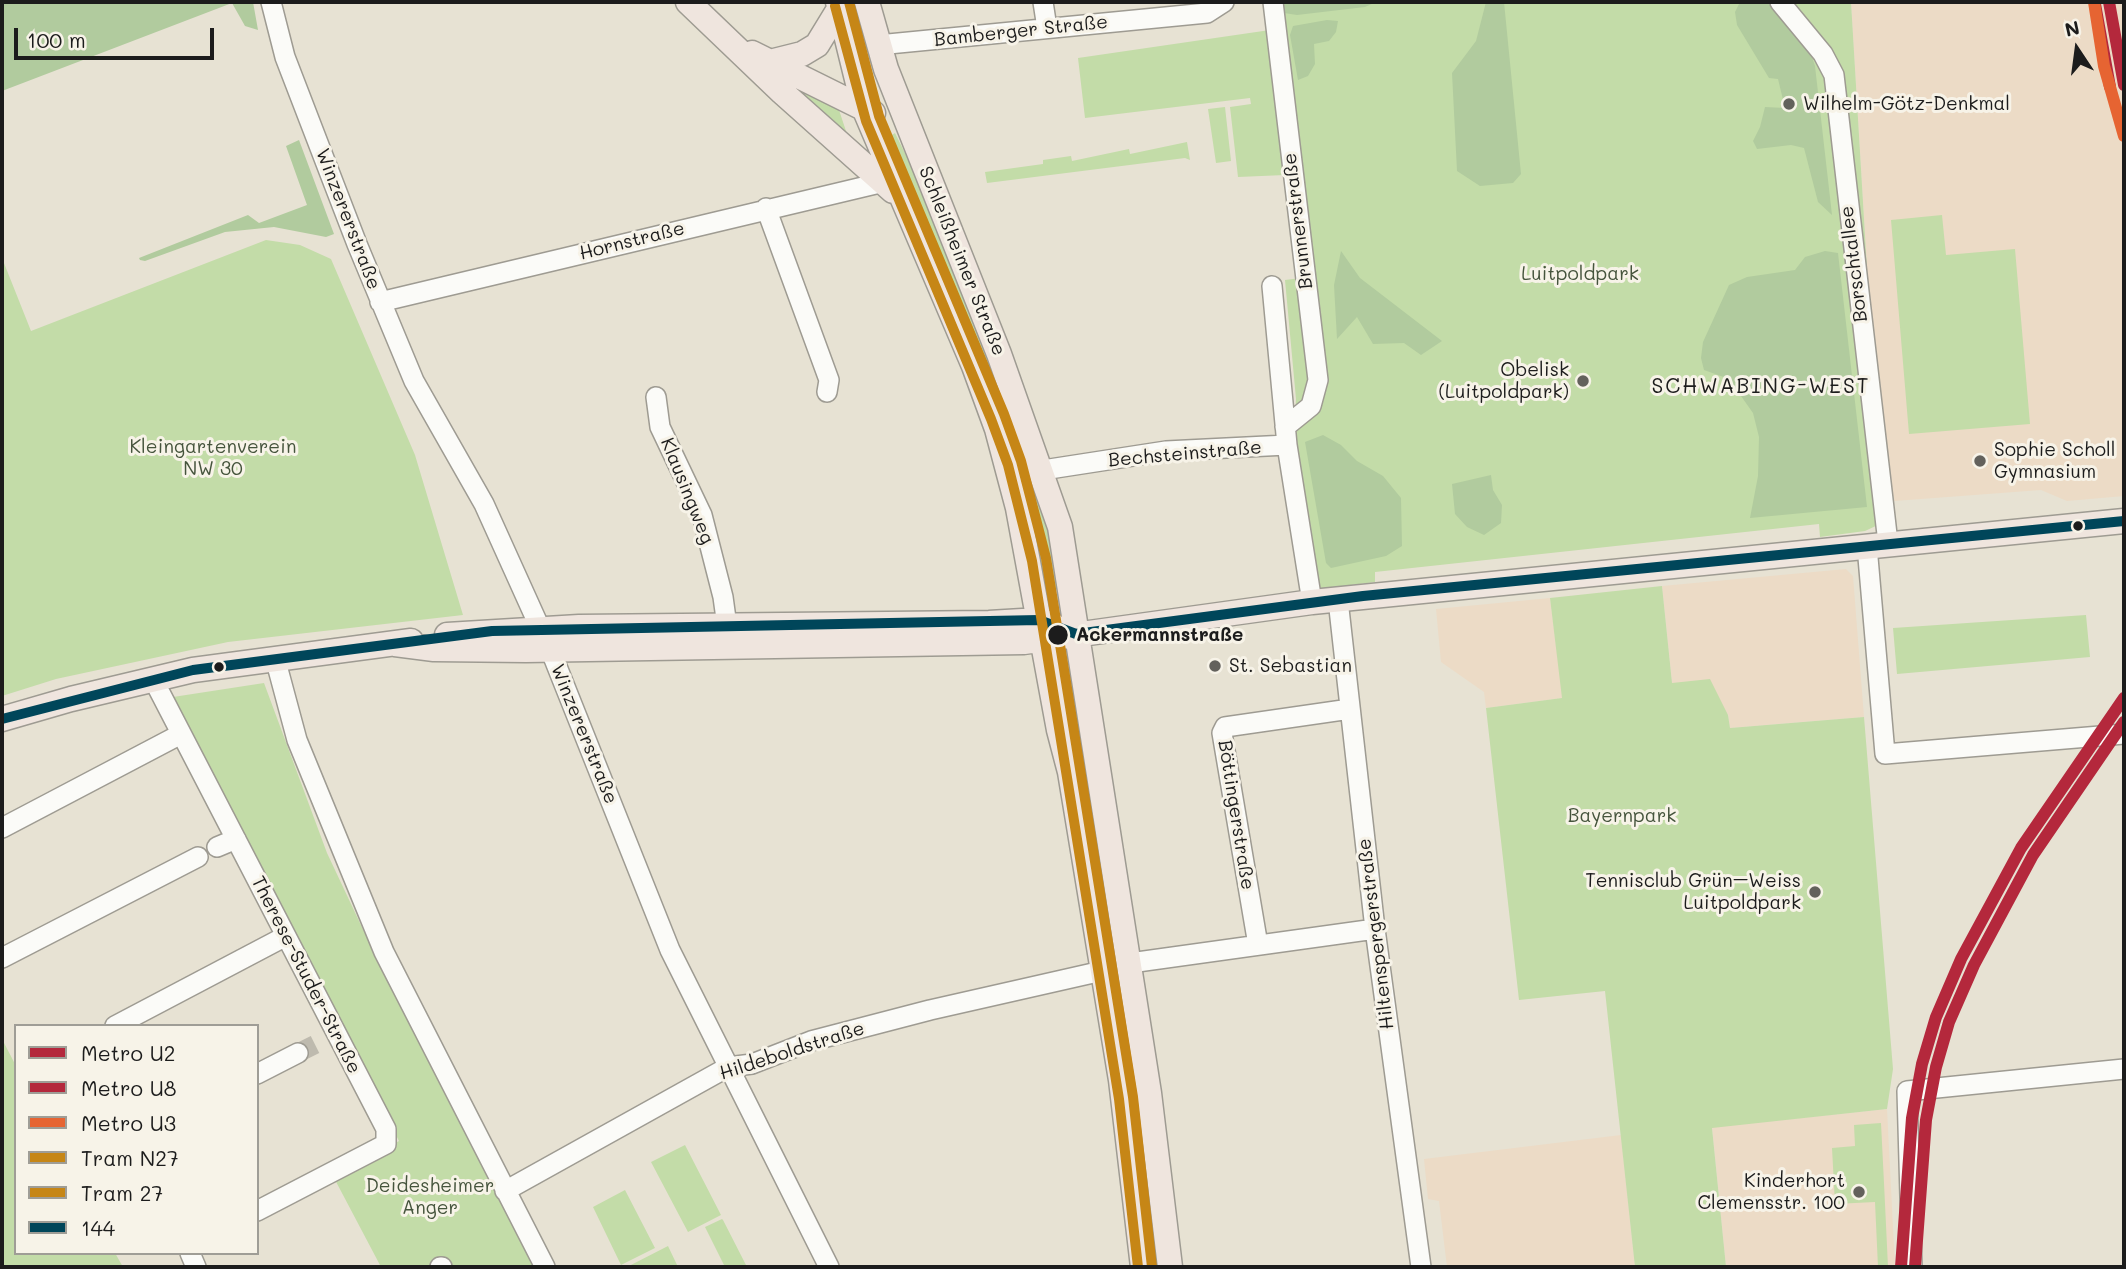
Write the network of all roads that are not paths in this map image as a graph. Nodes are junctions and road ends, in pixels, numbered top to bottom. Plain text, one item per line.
1 (271, 2) edge
2 (688, 2) edge
3 (867, 2) edge
4 (1043, 2) edge
5 (1224, 2) edge
6 (1273, 2) edge
7 (1780, 2) edge
8 (838, 5) edge
9 (1047, 27) junction
10 (734, 44) junction
11 (878, 46) junction
12 (770, 62) junction
13 (864, 108) junction
14 (911, 133) junction
15 (884, 182) junction
16 (903, 202) junction
17 (766, 208) junction
18 (1272, 286) dead end
19 (380, 302) junction
20 (827, 392) dead end
21 (656, 397) dead end
22 (1286, 436) junction
23 (1042, 470) junction
24 (2124, 521) edge
25 (1878, 545) junction
26 (1338, 600) junction
27 (1312, 602) junction
28 (727, 626) junction
29 (1041, 630) junction
30 (1076, 635) junction
31 (545, 639) junction
32 (275, 658) junction
33 (153, 679) junction
34 (1350, 709) junction
35 (2, 719) edge
36 (181, 734) junction
37 (2124, 734) edge
38 (2, 828) edge
39 (236, 839) junction
40 (217, 847) dead end
41 (198, 857) dead end
42 (1374, 929) junction
43 (286, 936) junction
44 (1258, 945) junction
45 (2, 958) edge
46 (1130, 963) junction
47 (1102, 971) junction
48 (119, 1024) edge
49 (298, 1053) tunnel mouth
50 (728, 1067) junction
51 (2124, 1069) edge
52 (259, 1073) edge
53 (505, 1191) junction
54 (259, 1210) edge
55 (545, 1267) edge
56 (829, 1267) edge
57 (1143, 1267) edge
58 (1170, 1267) edge
59 (1421, 1267) edge
60 (1912, 1267) edge

1 - 19 street, Winzererstraße
2 - 10 main road
3 - 11 main road, Schleißheimer Straße
4 - 9 street
5 - 9 street, Bamberger Straße
6 - 22 street, Brunnerstraße
7 - 25 street, Borschtallee
8 - 12 main road
8 - 13 main road, Schleißheimer Straße
9 - 11 street, Bamberger Straße
10 - 12 main road
10 - 15 main road
11 - 14 main road, Schleißheimer Straße
12 - 13 main road
13 - 14 main road
13 - 16 main road, Schleißheimer Straße
14 - 23 main road, Schleißheimer Straße
15 - 16 main road
15 - 17 street, Hornstraße
16 - 29 main road, Schleißheimer Straße
17 - 19 street, Hornstraße
17 - 20 street
18 - 22 street, Brunnerstraße
19 - 31 street, Winzererstraße
21 - 28 street, Klausingweg
22 - 23 street, Bechsteinstraße
22 - 27 street, Brunnerstraße
23 - 30 main road, Schleißheimer Straße
24 - 25 main road
25 - 26 main road
25 - 37 street, Borschtallee
26 - 27 main road
26 - 34 street, Hiltenspergerstraße
27 - 30 main road
28 - 29 main road
28 - 31 main road
29 - 30 main road
29 - 31 main road
29 - 47 main road, Schleißheimer Straße
30 - 46 main road, Schleißheimer Straße
31 - 32 main road
31 - 50 street, Winzererstraße
32 - 33 main road
32 - 53 street
33 - 35 main road
33 - 36 street, Therese-Studer-Straße
34 - 42 street, Hiltenspergerstraße
34 - 44 street, Böttingerstraße
36 - 38 street
36 - 39 street, Therese-Studer-Straße
39 - 40 street
39 - 43 street, Therese-Studer-Straße
41 - 45 street
42 - 44 street
42 - 59 street, Hiltenspergerstraße
43 - 48 street
43 - 54 street, Therese-Studer-Straße
44 - 46 street
46 - 58 main road, Schleißheimer Straße
47 - 50 street, Hildeboldstraße
47 - 57 main road, Schleißheimer Straße
49 - 52 street
50 - 53 street, Hildeboldstraße
50 - 56 street, Winzererstraße
51 - 60 street
53 - 55 street

